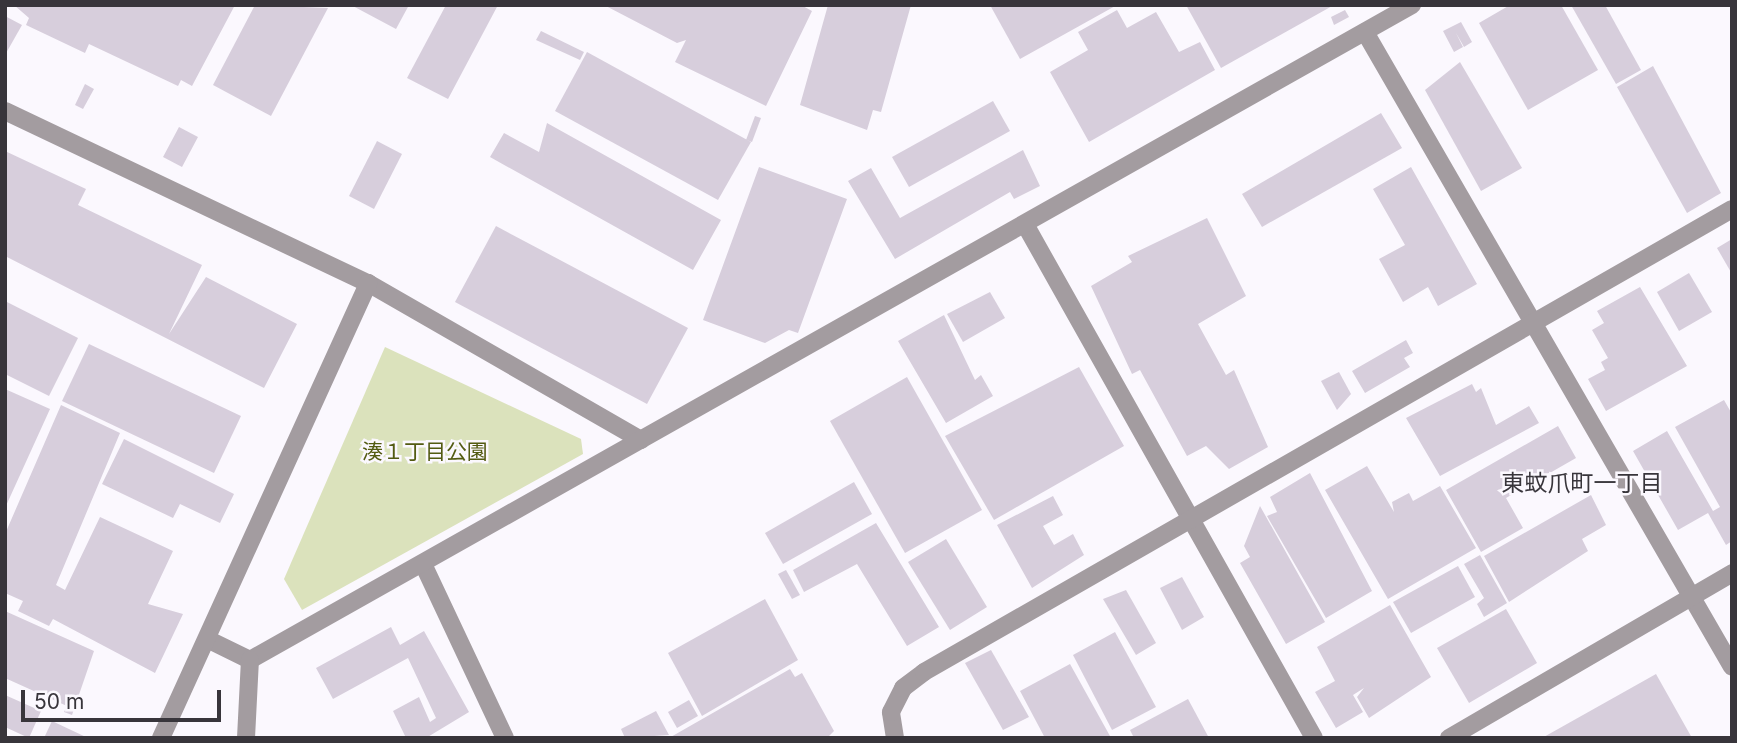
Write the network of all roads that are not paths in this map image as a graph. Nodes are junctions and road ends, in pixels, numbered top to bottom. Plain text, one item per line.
1 (1412, 5) edge
2 (1365, 32) junction
3 (5, 111) edge
4 (1732, 209) edge
5 (1026, 226) junction
6 (368, 283) junction
7 (1530, 325) junction
8 (641, 440) junction
9 (1191, 522) junction
10 (424, 566) junction
11 (1732, 573) edge
12 (1691, 595) junction
13 (207, 639) junction
14 (250, 660) junction
15 (1732, 667) edge
16 (162, 738) edge
17 (246, 738) edge
18 (505, 738) edge
19 (895, 738) edge
20 (1314, 738) edge
21 (1449, 738) edge

1 - 2 street
2 - 5 street
2 - 7 street
3 - 6 street
4 - 7 street
5 - 8 street
5 - 9 street
6 - 8 street
6 - 13 street
7 - 9 street
7 - 12 street
8 - 10 street
9 - 19 street
9 - 20 street
10 - 14 street
10 - 18 street
11 - 12 street
12 - 15 street
12 - 21 street
13 - 14 street
13 - 16 street
14 - 17 street

